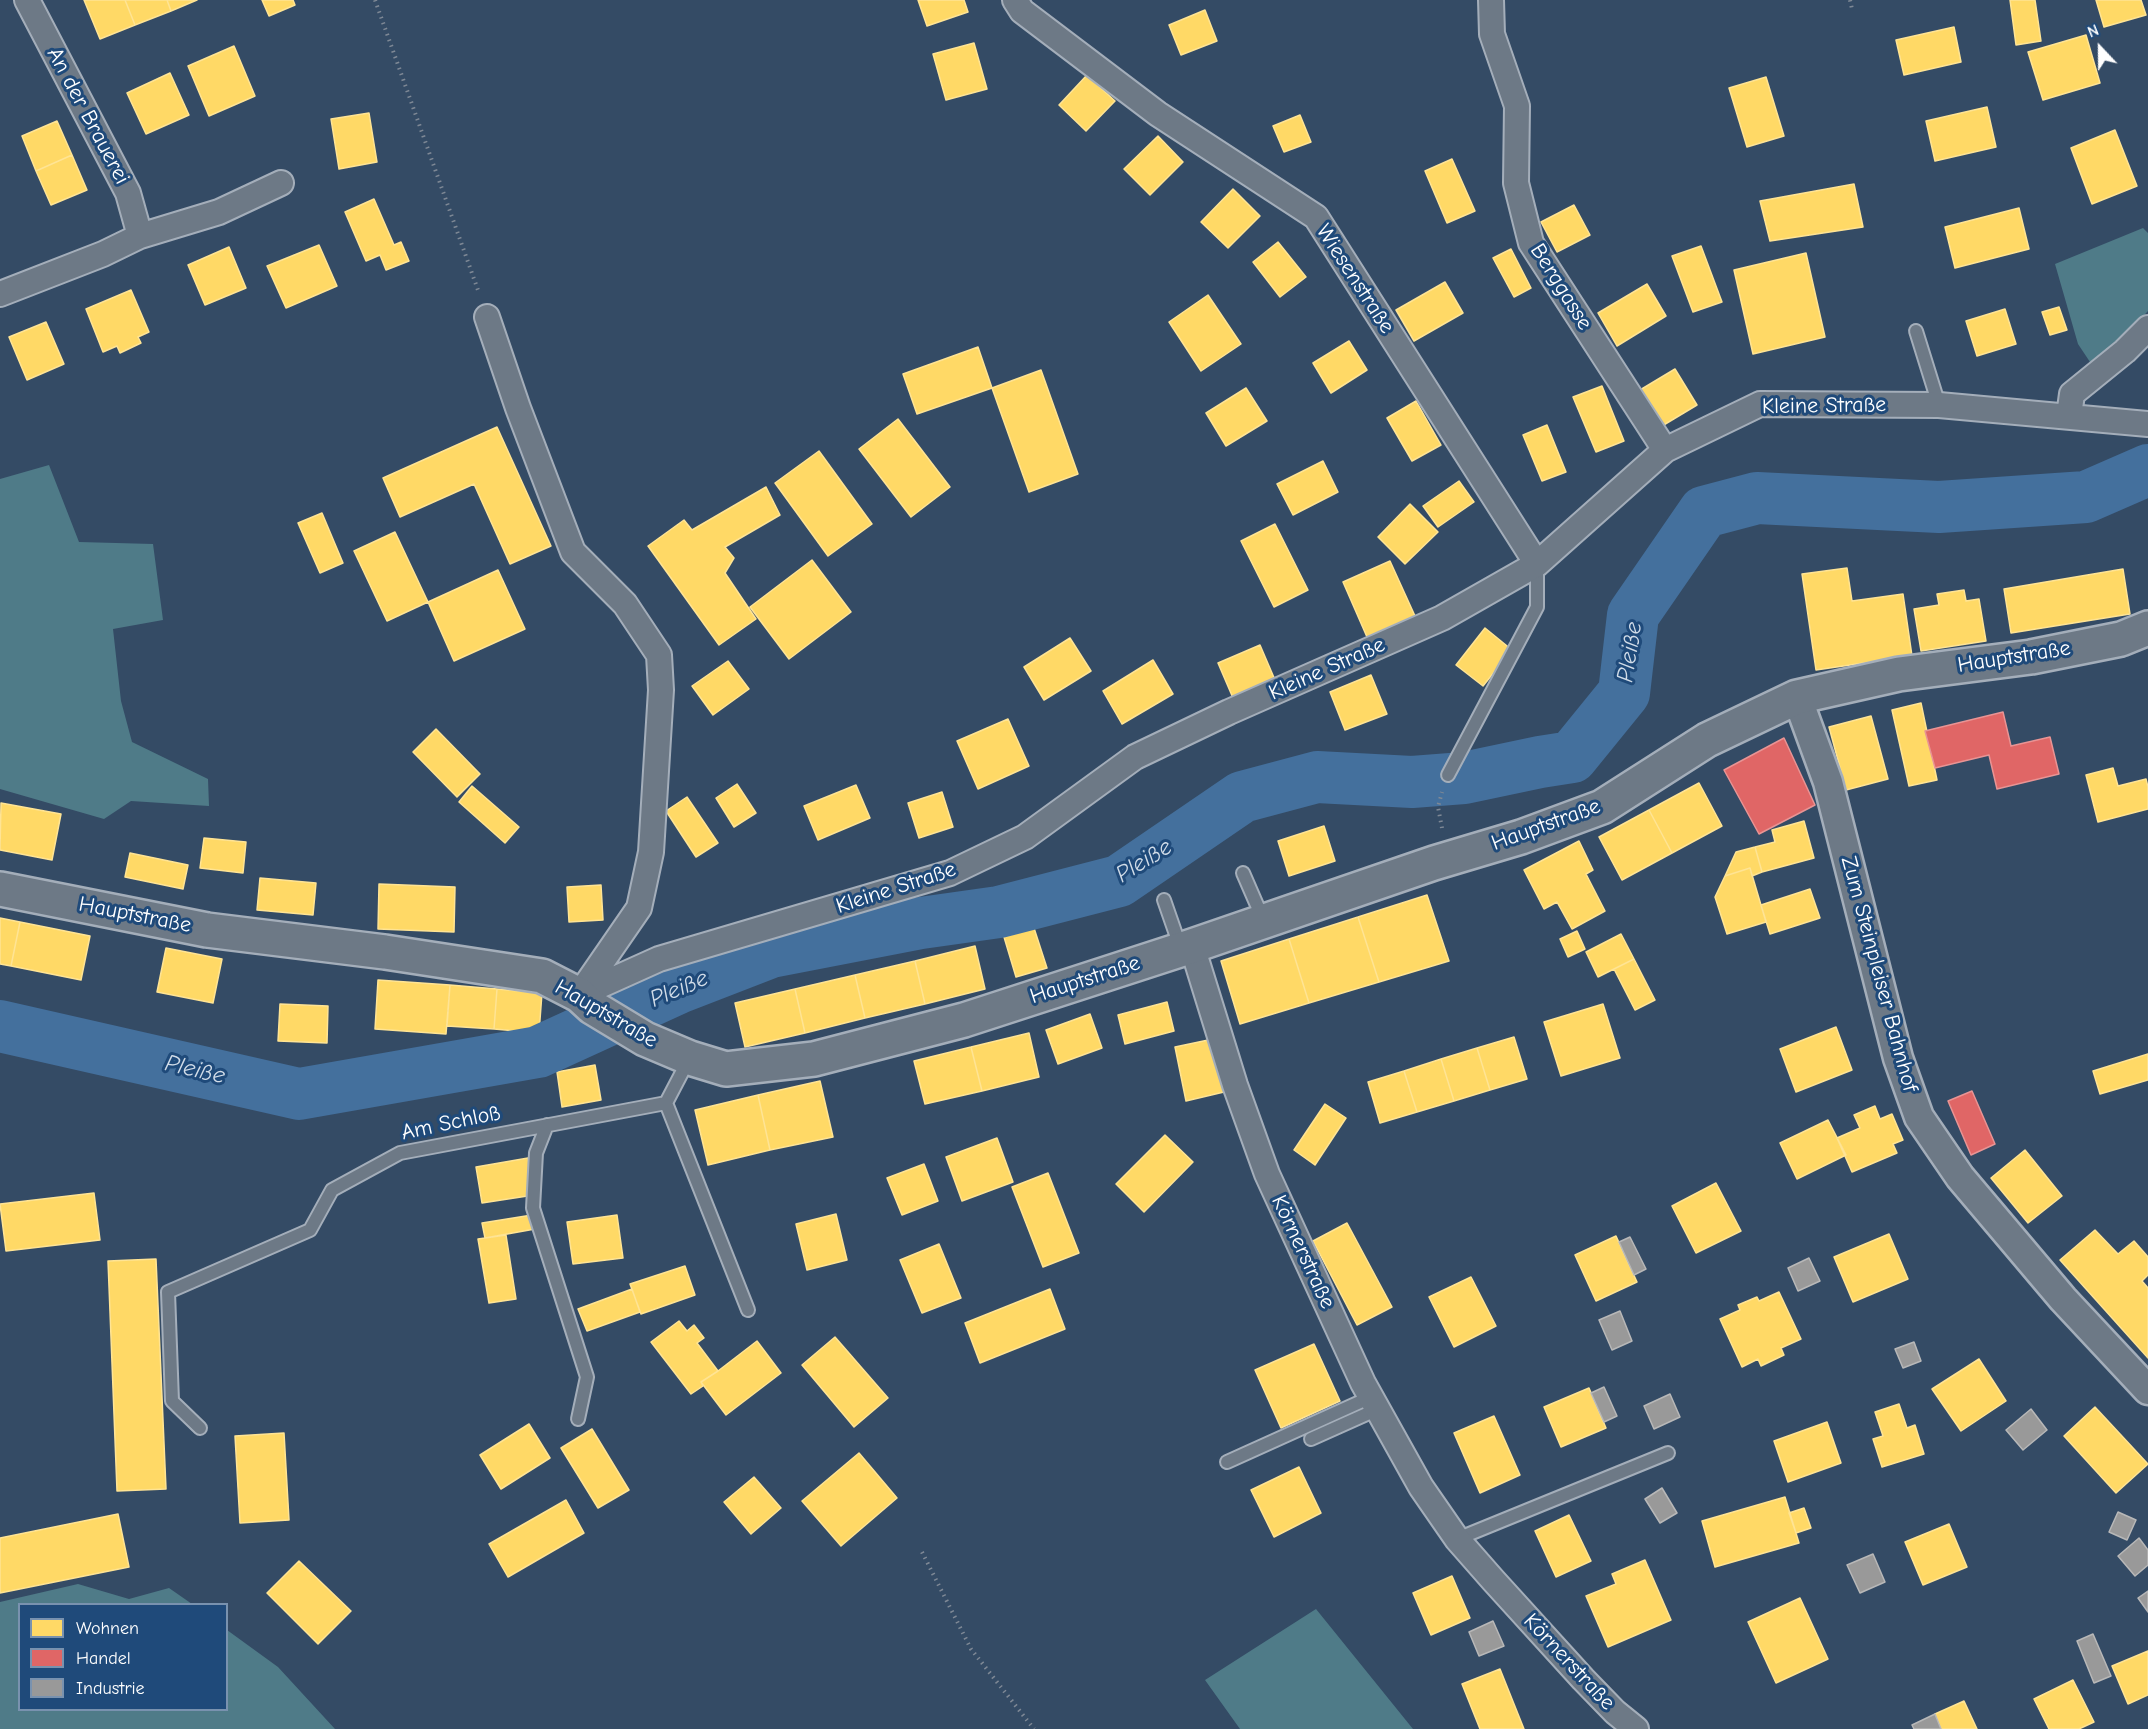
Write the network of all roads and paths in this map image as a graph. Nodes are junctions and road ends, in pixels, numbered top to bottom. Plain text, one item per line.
1 (27, 0) edge
2 (375, 0) edge
3 (1015, 0) edge
4 (1491, 0) edge
5 (1850, 0) edge
6 (1852, 9) dead end
7 (281, 183) dead end
8 (140, 236) junction
9 (0, 294) edge
10 (487, 317) joint
11 (2148, 328) edge
12 (1916, 332) dead end
13 (1939, 405) junction
14 (2069, 416) junction
15 (2148, 424) edge
16 (1665, 450) junction
17 (1537, 564) junction
18 (2148, 628) edge
19 (1797, 697) junction
20 (1448, 776) dead end
21 (1243, 873) dead end
22 (0, 889) edge
23 (1164, 900) dead end
24 (1264, 920) junction
25 (1186, 947) junction
26 (586, 1001) junction
27 (690, 1058) junction
28 (666, 1103) junction
29 (547, 1125) junction
30 (748, 1310) dead end
31 (2148, 1390) edge
32 (1375, 1403) junction
33 (578, 1419) dead end
34 (200, 1428) dead end
35 (1311, 1439) dead end
36 (1668, 1453) dead end
37 (1227, 1462) dead end
38 (1457, 1539) junction
39 (921, 1552) dead end
40 (1034, 1729) edge
41 (1636, 1729) edge

1 - 8 street, An der Brauerei
2 - 10 path
3 - 17 street, Wiesenstraße
4 - 16 street, Berggasse
5 - 6 path
7 - 8 street
8 - 9 street
10 - 26 street
11 - 14 street
12 - 13 lane
13 - 14 street, Kleine Straße
13 - 16 street, Kleine Straße
14 - 15 street, Kleine Straße
16 - 17 street, Kleine Straße
17 - 20 lane
17 - 26 street, Kleine Straße
18 - 19 main road, Hauptstraße
19 - 24 main road, Hauptstraße
19 - 31 street, Zum Steinpleiser Bahnhof
21 - 24 lane
22 - 26 main road, Hauptstraße
23 - 25 lane
24 - 25 main road, Hauptstraße
25 - 27 main road, Hauptstraße
25 - 32 street, Körnerstraße
26 - 27 main road, Hauptstraße
27 - 28 lane
28 - 29 lane, Am Schloß
28 - 30 lane
29 - 33 lane
29 - 34 lane, Am Schloß
32 - 35 lane
32 - 37 lane
32 - 38 street, Körnerstraße
36 - 38 lane
38 - 41 street, Körnerstraße
39 - 40 path

